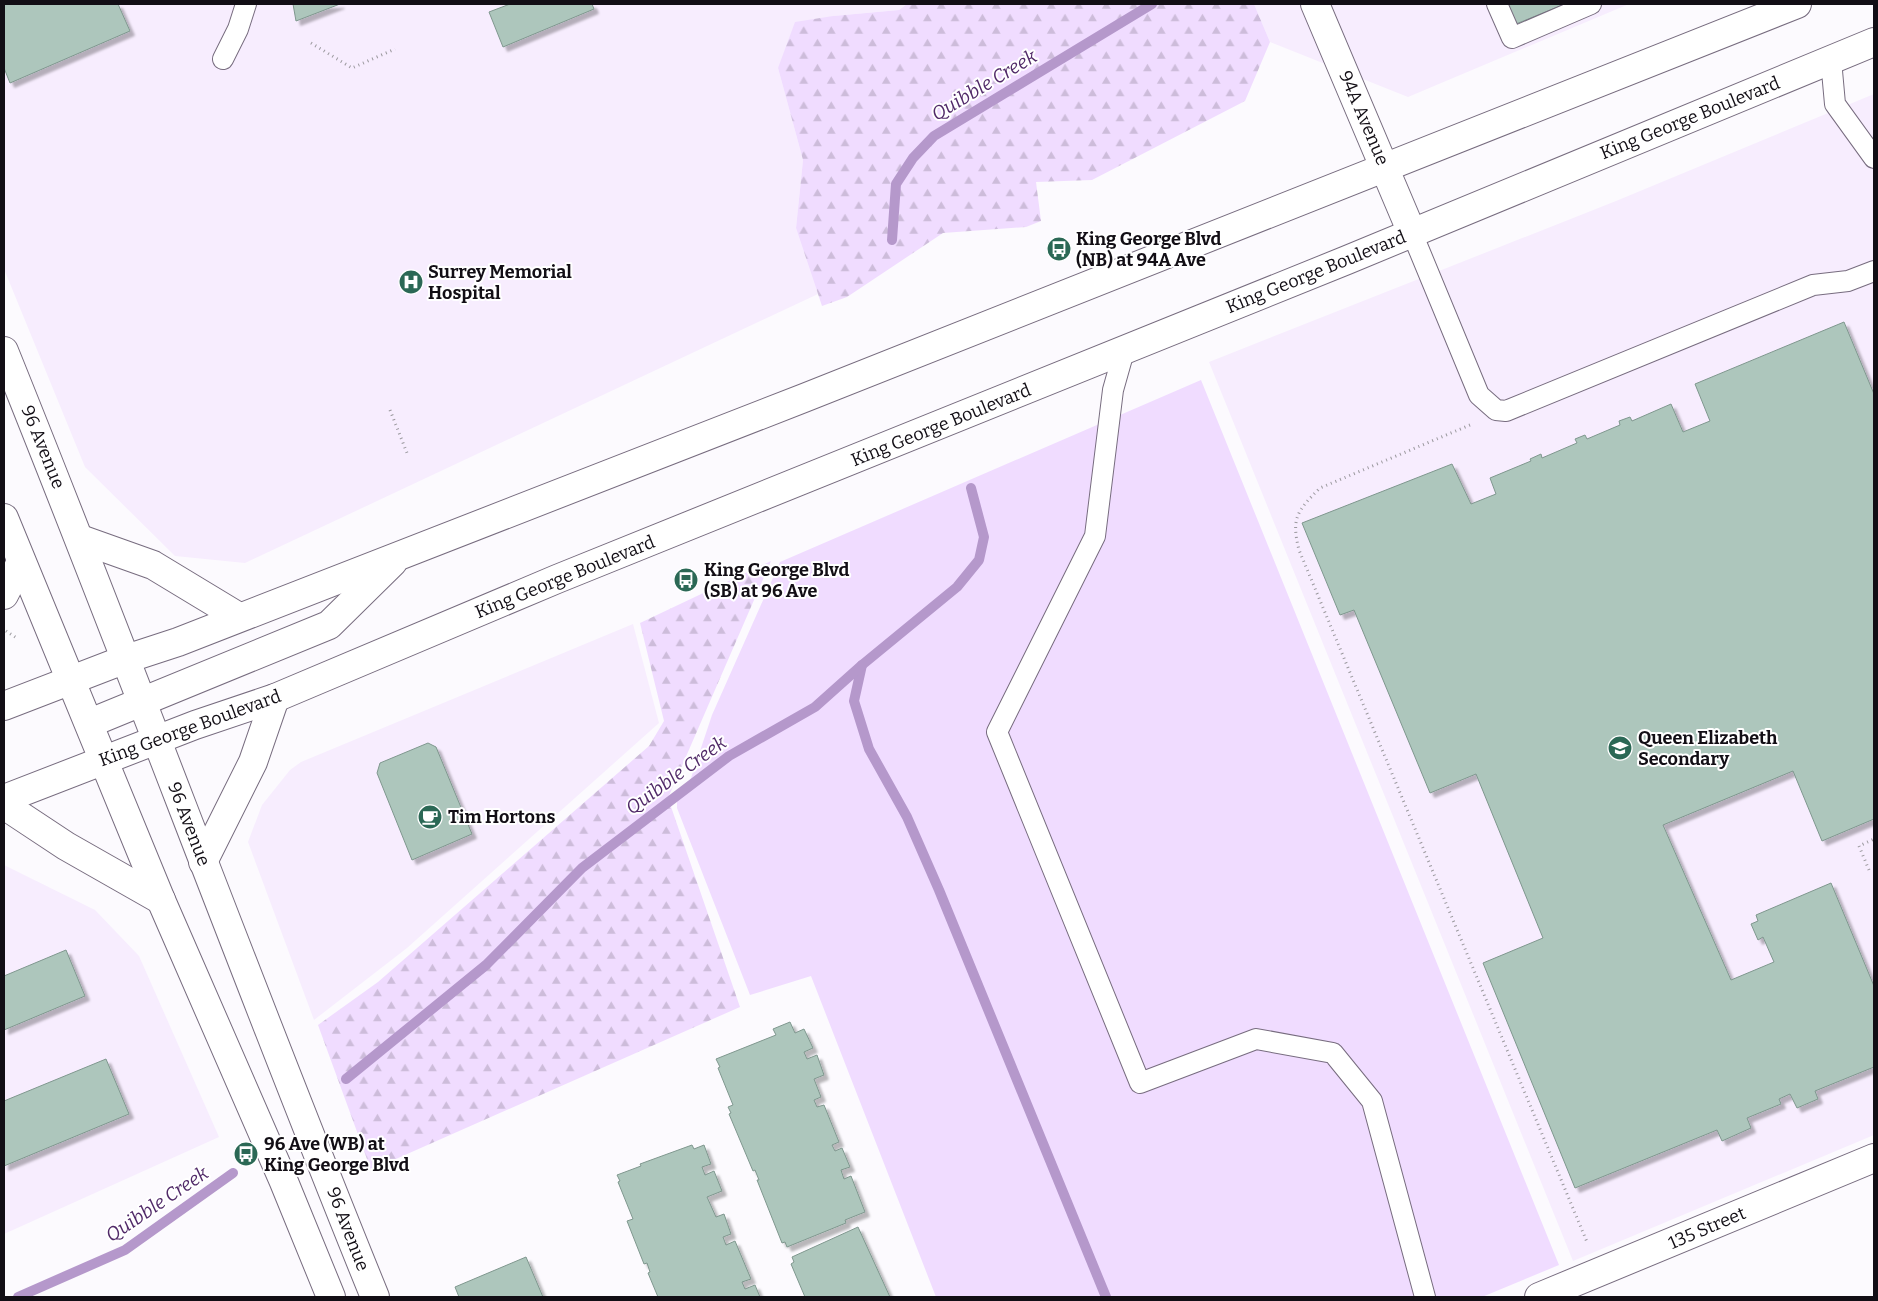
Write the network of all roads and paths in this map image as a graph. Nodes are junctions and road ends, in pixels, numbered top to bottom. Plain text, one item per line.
1 (246, 4) edge
2 (1315, 4) edge
3 (1497, 4) edge
4 (1591, 4) edge
5 (1797, 4) edge
6 (1874, 42) edge
7 (311, 43) dead end
8 (395, 49) dead end
9 (223, 59) dead end
10 (1832, 60) junction
11 (1874, 158) edge
12 (1385, 167) junction
13 (1412, 233) junction
14 (1874, 271) edge
15 (4, 351) edge
16 (1124, 351) junction
17 (390, 410) dead end
18 (1506, 411) junction
19 (407, 453) dead end
20 (4, 518) edge
21 (80, 538) junction
22 (401, 554) junction
23 (21, 562) junction
24 (4, 595) edge
25 (239, 617) junction
26 (6, 631) dead end
27 (22, 641) dead end
28 (126, 659) junction
29 (72, 680) junction
30 (275, 698) junction
31 (142, 701) junction
32 (4, 706) edge
33 (90, 723) junction
34 (156, 740) junction
35 (104, 759) junction
36 (4, 798) edge
37 (4, 805) edge
38 (1874, 839) edge
39 (203, 862) junction
40 (1869, 870) dead end
41 (161, 900) junction
42 (1874, 1158) edge
43 (1599, 1272) junction
44 (331, 1297) edge
45 (375, 1297) edge
46 (1425, 1297) edge
47 (1539, 1297) edge

1 - 9 lane
2 - 12 main road, 94A Avenue
3 - 4 lane
5 - 12 main road
6 - 10 main road, King George Boulevard
7 - 8 path
10 - 11 lane
10 - 13 main road, King George Boulevard
12 - 13 main road, 94A Avenue
12 - 22 main road
13 - 16 main road, King George Boulevard
13 - 18 lane
14 - 18 lane
15 - 21 main road, 96 Avenue
16 - 30 main road, King George Boulevard
16 - 46 lane
17 - 19 path
18 - 43 path
20 - 23 main road
21 - 25 main road
21 - 28 main road, 96 Avenue
22 - 25 main road
22 - 31 main road
23 - 24 main road
23 - 29 main road
25 - 28 main road
26 - 27 path
28 - 29 main road
28 - 31 main road, 96 Avenue
29 - 32 main road
29 - 33 main road
30 - 34 main road, King George Boulevard
30 - 39 main road
31 - 33 main road
31 - 34 main road, 96 Avenue
33 - 35 main road
34 - 35 main road, King George Boulevard
34 - 39 main road, 96 Avenue
35 - 36 main road, King George Boulevard
35 - 41 main road
37 - 41 main road
38 - 40 path
39 - 45 main road, 96 Avenue
41 - 44 main road
42 - 43 main road, 135 Street
43 - 47 main road, 135 Street

